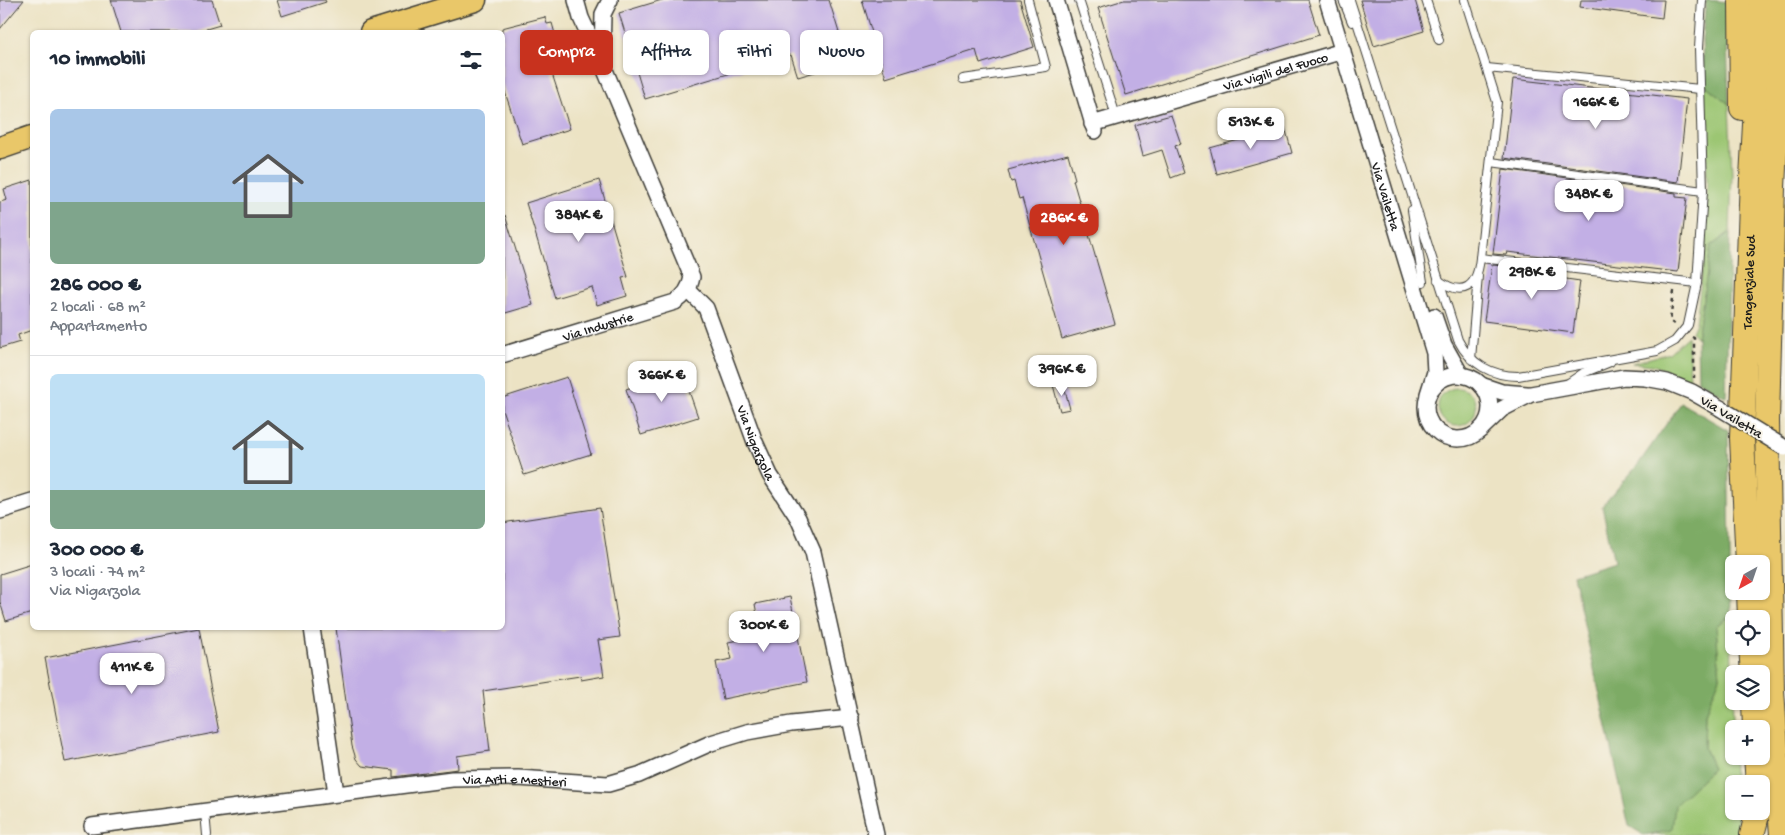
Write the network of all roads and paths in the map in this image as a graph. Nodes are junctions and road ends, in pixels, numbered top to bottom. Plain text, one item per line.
1 (475, 0) edge
2 (566, 0) edge
3 (576, 0) edge
4 (1028, 0) edge
5 (1056, 0) edge
6 (1079, 0) edge
7 (1327, 0) edge
8 (1336, 0) edge
9 (1343, 0) edge
10 (1350, 0) edge
11 (1426, 0) edge
12 (1465, 0) edge
13 (1702, 0) edge
14 (1741, 0) edge
15 (1762, 0) edge
16 (1783, 0) edge
17 (453, 4) edge
18 (604, 4) edge
19 (581, 18) junction
20 (377, 30) edge
21 (587, 30) edge
22 (603, 30) edge
23 (1439, 40) dead end
24 (1343, 51) junction
25 (1367, 56) junction
26 (1487, 68) junction
27 (607, 75) edge
28 (963, 79) dead end
29 (1700, 89) junction
30 (1116, 116) junction
31 (30, 139) edge
32 (0, 148) edge
33 (1491, 162) junction
34 (1407, 176) junction
35 (1770, 180) edge
36 (1703, 191) junction
37 (1480, 258) junction
38 (1478, 276) junction
39 (1431, 281) junction
40 (1697, 283) junction
41 (688, 290) junction
42 (505, 354) edge
43 (1628, 355) junction
44 (1471, 359) junction
45 (1462, 376) junction
46 (1481, 385) junction
47 (1562, 389) junction
48 (1428, 394) junction
49 (1531, 394) junction
50 (1480, 430) junction
51 (1785, 448) edge
52 (30, 502) edge
53 (0, 511) edge
54 (1748, 555) edge
55 (312, 630) edge
56 (851, 718) junction
57 (336, 793) junction
58 (205, 812) junction
59 (1756, 820) edge
60 (1759, 820) edge
61 (92, 826) dead end
62 (207, 835) edge
63 (876, 835) edge
64 (1752, 835) edge
65 (1761, 835) edge
66 (1782, 835) edge

1 - 17 main road
2 - 19 street
3 - 19 street
4 - 28 lane
5 - 30 street, Via Vigili del Fuoco
6 - 30 lane
7 - 24 street, Via Vailetta
8 - 39 street, Via Vailetta
9 - 25 lane
10 - 25 lane
11 - 23 lane
12 - 26 lane
13 - 29 lane
14 - 35 highway
15 - 35 highway, Tangenziale Sud
16 - 35 highway, Tangenziale Sud
17 - 20 main road
18 - 22 street
19 - 21 street
24 - 30 street, Via Vigili del Fuoco
24 - 48 street, Via Vailetta
25 - 34 lane
26 - 29 lane
26 - 33 lane
27 - 41 street
29 - 36 lane
31 - 32 main road
33 - 36 lane
33 - 37 lane
34 - 39 lane
34 - 39 lane
35 - 54 highway, Tangenziale Sud
35 - 66 highway, Tangenziale Sud
36 - 40 lane
37 - 38 lane
37 - 40 lane
38 - 39 lane
38 - 44 lane
39 - 44 lane
39 - 45 street, Via Vailetta
40 - 43 lane
41 - 42 street, Via Industrie
41 - 56 street, Via Nigarzola
43 - 44 lane
43 - 47 lane
45 - 46 street
45 - 48 street
46 - 49 street, Via Vailetta
46 - 50 street
47 - 49 street, Via Vailetta
47 - 51 street, Via Vailetta, bridge
48 - 50 street
49 - 50 street, Via Vailetta
52 - 53 street
55 - 57 street
56 - 57 street, Via Arti e Mestieri
56 - 63 street, Via Nigarzola
57 - 58 street, Via Arti e Mestieri
58 - 61 street, Via Arti e Mestieri
58 - 62 lane
59 - 64 highway
60 - 65 highway

